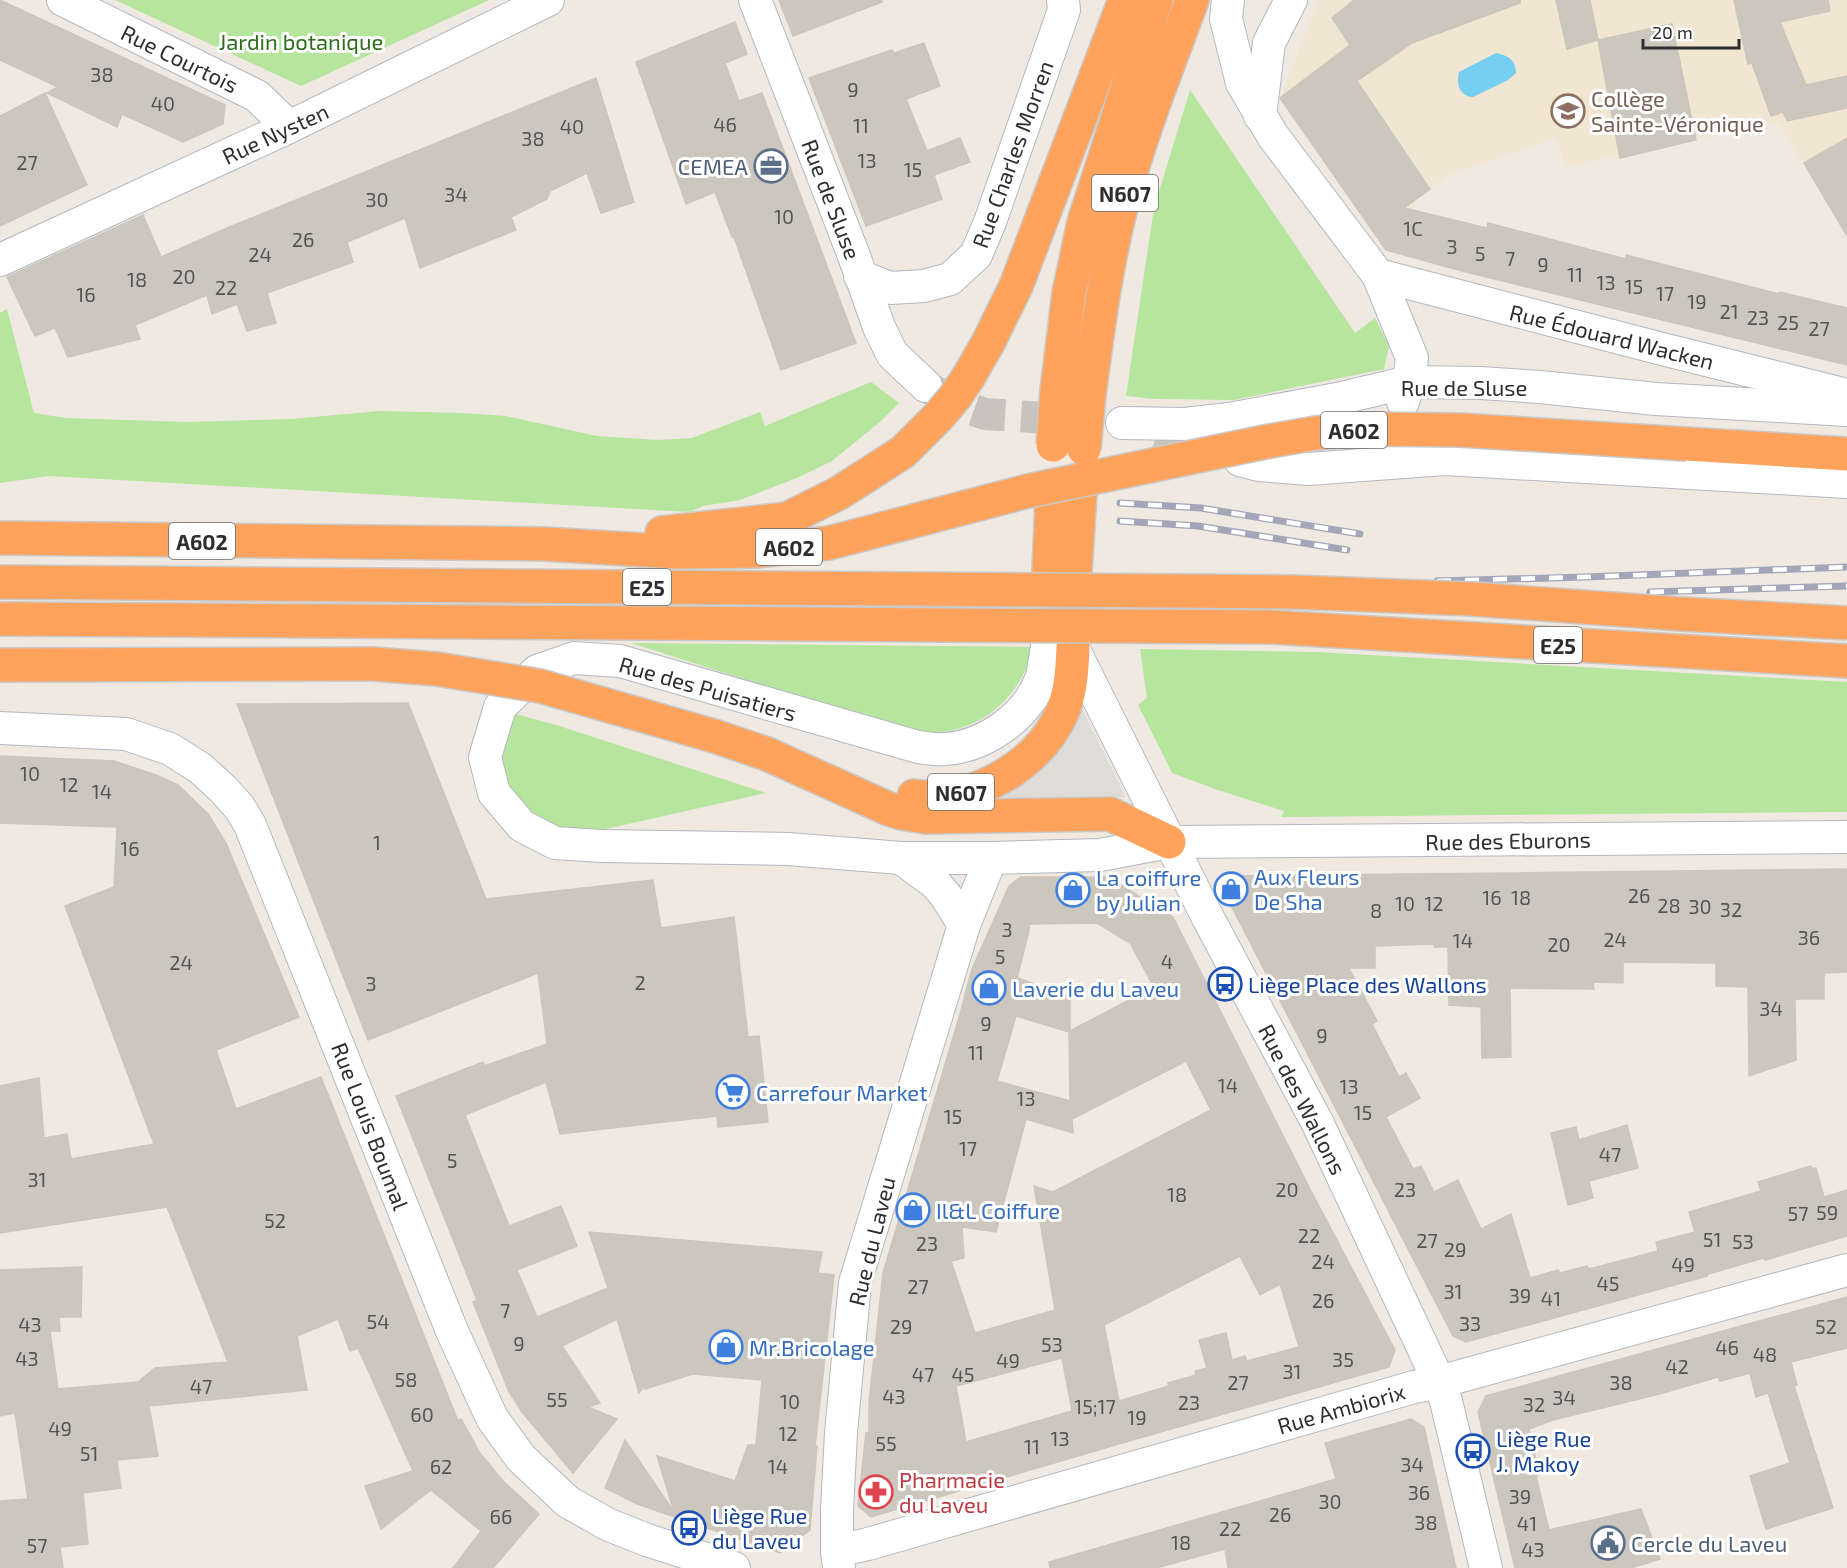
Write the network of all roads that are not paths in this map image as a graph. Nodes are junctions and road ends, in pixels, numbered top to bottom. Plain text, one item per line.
1 (63, 0) edge
2 (548, 0) edge
3 (755, 0) edge
4 (1063, 0) edge
5 (1125, 0) edge
6 (1156, 0) edge
7 (1192, 0) edge
8 (1228, 0) edge
9 (1291, 0) edge
10 (1260, 116) junction
11 (289, 127) junction
12 (0, 260) edge
13 (1378, 275) junction
14 (860, 276) junction
15 (926, 386) tunnel mouth
16 (1406, 393) junction
17 (1847, 395) edge
18 (1847, 410) edge
19 (1157, 434) tunnel mouth
20 (1354, 447) dead end
21 (1847, 454) edge
22 (1240, 460) tunnel mouth
23 (1309, 469) junction
24 (1847, 482) edge
25 (1053, 495) junction
26 (0, 538) edge
27 (544, 544) junction
28 (1062, 570) dead end
29 (0, 582) edge
30 (0, 619) edge
31 (1847, 623) edge
32 (1060, 647) junction
33 (1847, 661) edge
34 (0, 665) edge
35 (0, 728) edge
36 (767, 754) junction
37 (1847, 837) edge
38 (1169, 842) junction
39 (901, 858) junction
40 (991, 858) junction
41 (964, 925) junction
42 (1847, 1270) edge
43 (1439, 1382) junction
44 (838, 1559) edge
45 (734, 1568) edge
46 (1486, 1568) edge

1 - 11 street, Rue Courtois
2 - 11 street, Rue Nysten
3 - 14 street, Rue de Sluse
4 - 14 street, Rue Charles Morren
5 - 27 highway, A602, bridge
6 - 7 highway, N607, bridge
8 - 10 street
9 - 10 street
10 - 13 street
11 - 12 street, Rue Nysten
13 - 16 street
13 - 17 street, Rue Édouard Wacken
14 - 15 street, Rue de Sluse
16 - 18 street, Rue de Sluse
16 - 19 street, Rue de Sluse
20 - 23 street
21 - 25 highway, A602, bridge
22 - 23 street
23 - 24 street
25 - 27 highway, A602
25 - 28 highway
26 - 27 highway, A602
29 - 31 highway, E25, bridge
30 - 33 highway, E25, bridge
32 - 36 highway, N607
32 - 38 street, Rue des Wallons
32 - 39 street, Rue des Puisatiers
34 - 36 highway, bridge
35 - 45 street, Rue Louis Boumal
36 - 38 highway
37 - 38 street, Rue des Eburons
38 - 40 street, Rue des Eburons
38 - 43 street, Rue des Wallons
39 - 40 street, Rue des Puisatiers
39 - 41 street
40 - 41 street, Rue du Laveu
41 - 44 street, Rue du Laveu
42 - 43 street, Rue Ambiorix
43 - 44 street, Rue Ambiorix
43 - 46 street, Rue des Wallons

